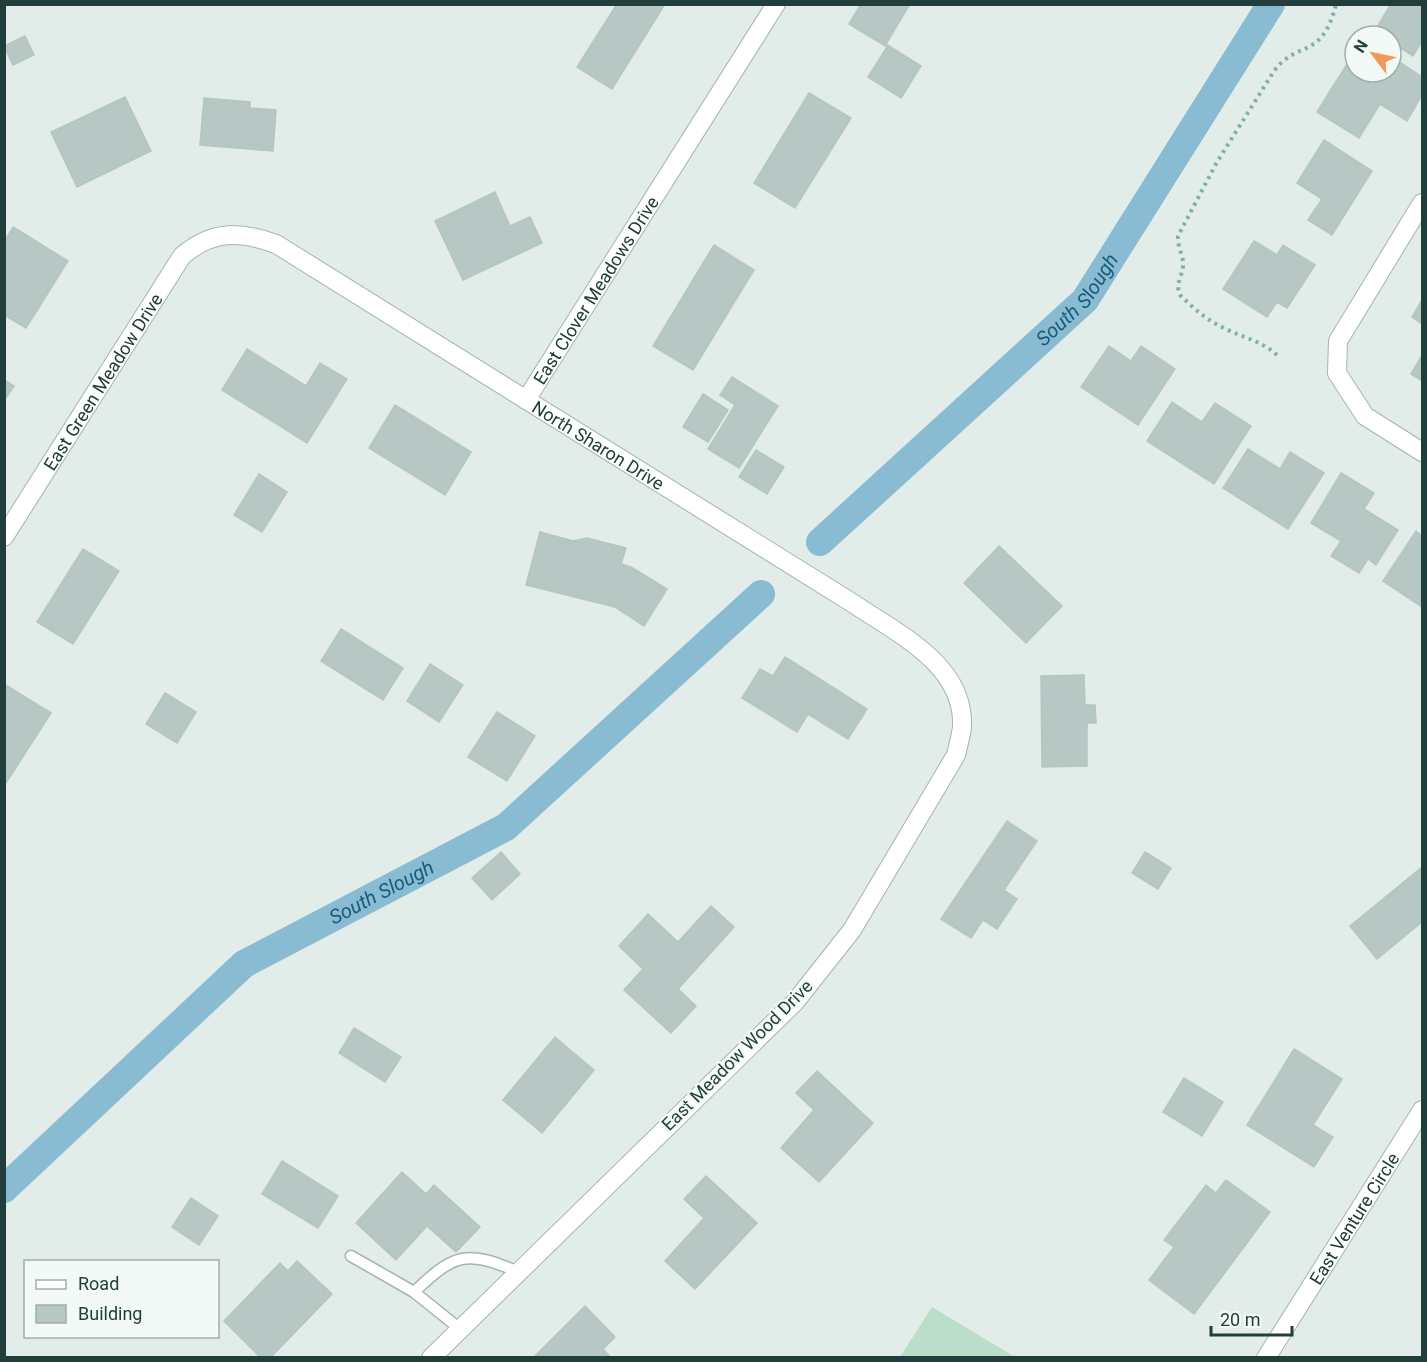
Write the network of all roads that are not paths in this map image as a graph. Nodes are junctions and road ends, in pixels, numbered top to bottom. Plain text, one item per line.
1 (776, 4) edge
2 (1422, 203) edge
3 (213, 237) joint
4 (526, 400) junction
5 (1422, 452) edge
6 (4, 537) edge
7 (959, 699) joint
8 (1422, 1110) edge
9 (351, 1256) dead end
10 (518, 1272) junction
11 (414, 1292) junction
12 (460, 1329) junction
13 (431, 1358) edge
14 (1266, 1358) edge

1 - 4 street, East Clover Meadows Drive
2 - 5 street
3 - 4 street, North Sharon Drive
3 - 6 street, East Green Meadow Drive
4 - 7 street, North Sharon Drive
7 - 10 street, East Meadow Wood Drive
8 - 14 street, East Venture Circle
9 - 11 lane
10 - 11 lane
10 - 12 street, East Meadow Wood Drive
11 - 12 lane
12 - 13 street, East Meadow Wood Drive

